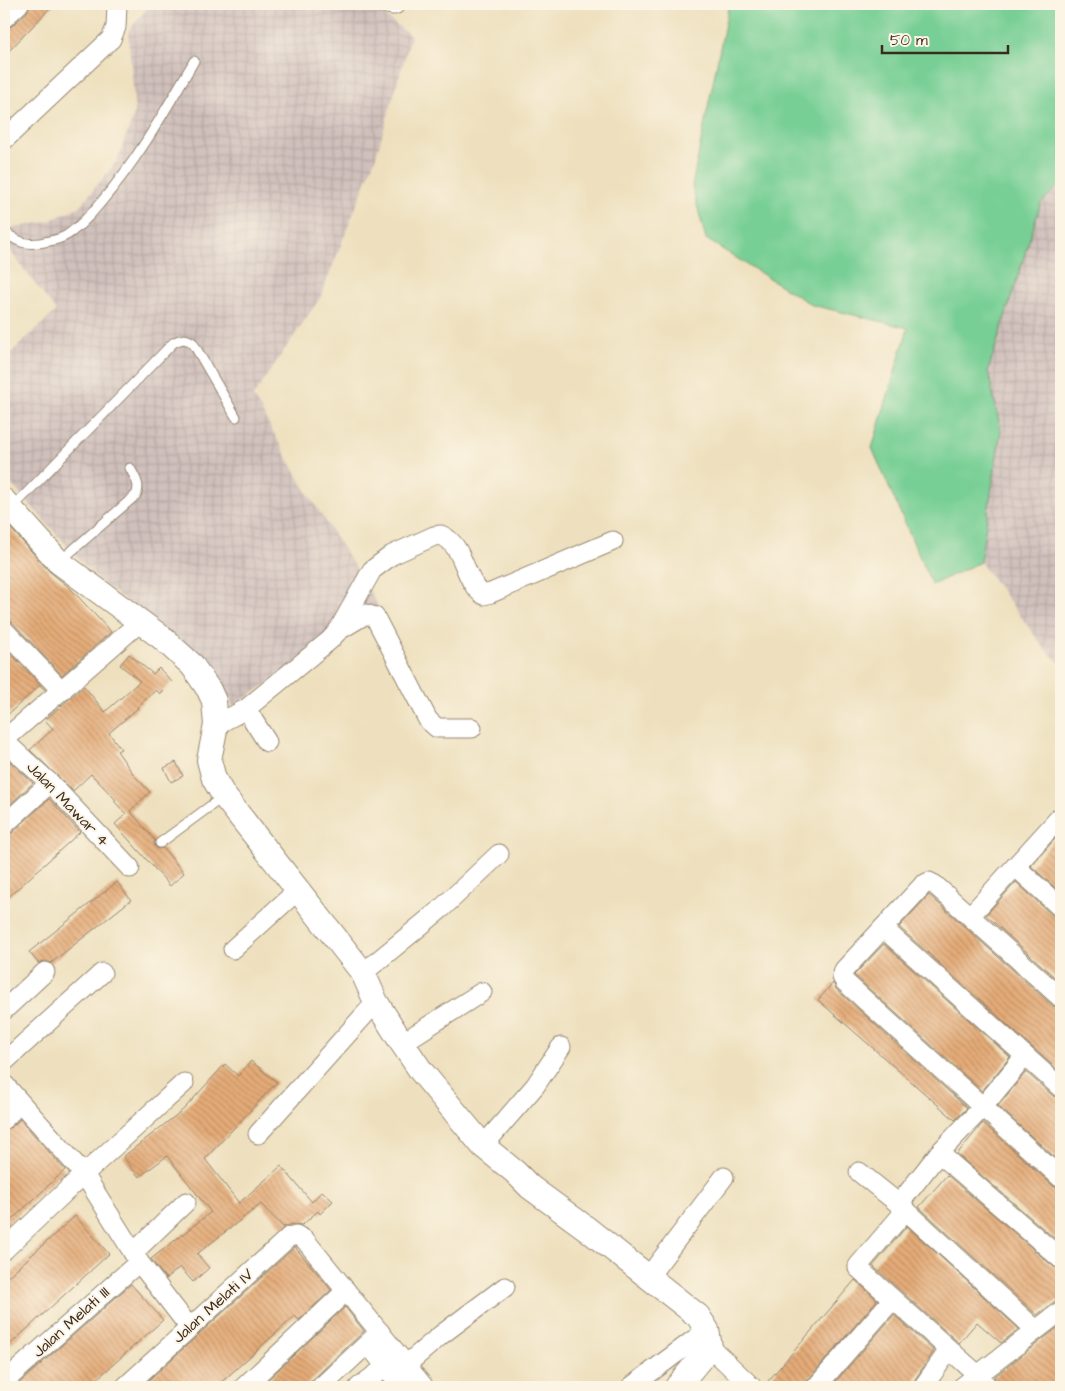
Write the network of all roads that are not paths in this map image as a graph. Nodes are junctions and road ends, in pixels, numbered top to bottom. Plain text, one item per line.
1 (19, 4) edge
2 (117, 4) edge
3 (387, 4) edge
4 (396, 4) edge
5 (4, 18) edge
6 (194, 61) dead end
7 (4, 140) edge
8 (4, 231) edge
9 (236, 417) dead end
10 (130, 468) dead end
11 (7, 505) edge
12 (613, 541) dead end
13 (59, 562) junction
14 (140, 622) junction
15 (4, 630) edge
16 (338, 631) junction
17 (62, 691) junction
18 (246, 710) junction
19 (216, 725) junction
20 (472, 728) dead end
21 (4, 741) edge
22 (266, 742) dead end
23 (50, 783) junction
24 (224, 796) junction
25 (1059, 822) edge
26 (4, 825) edge
27 (160, 843) dead end
28 (499, 854) dead end
29 (1016, 867) junction
30 (130, 868) dead end
31 (298, 890) junction
32 (1061, 908) edge
33 (970, 916) junction
34 (883, 928) junction
35 (233, 949) dead end
36 (45, 972) dead end
37 (102, 973) dead end
38 (363, 973) junction
39 (482, 992) dead end
40 (1061, 998) edge
41 (376, 1002) junction
42 (4, 1010) edge
43 (402, 1043) junction
44 (561, 1047) dead end
45 (1025, 1056) junction
46 (4, 1062) edge
47 (184, 1083) dead end
48 (4, 1084) edge
49 (1061, 1088) edge
50 (20, 1104) junction
51 (982, 1108) junction
52 (4, 1119) edge
53 (258, 1134) dead end
54 (482, 1146) junction
55 (939, 1153) junction
56 (859, 1172) dead end
57 (84, 1174) junction
58 (724, 1176) dead end
59 (1061, 1178) edge
60 (186, 1202) dead end
61 (902, 1207) junction
62 (4, 1250) edge
63 (136, 1258) junction
64 (1061, 1259) edge
65 (649, 1276) junction
66 (505, 1287) dead end
67 (346, 1291) junction
68 (892, 1300) junction
69 (1061, 1310) edge
70 (190, 1328) junction
71 (1036, 1330) junction
72 (374, 1338) junction
73 (708, 1338) junction
74 (949, 1350) junction
75 (397, 1374) edge
76 (983, 1381) edge
77 (4, 1382) edge
78 (125, 1387) edge
79 (244, 1387) edge
80 (320, 1387) edge
81 (359, 1387) edge
82 (424, 1387) edge
83 (631, 1387) edge
84 (677, 1387) edge
85 (752, 1387) edge
86 (816, 1387) edge
87 (923, 1387) edge
88 (962, 1387) edge

1 - 5 street
2 - 7 street
3 - 4 street
6 - 8 lane
9 - 11 lane
10 - 13 lane
11 - 13 street
12 - 16 street
13 - 14 street
14 - 17 street
14 - 19 street
15 - 17 street
16 - 18 street
16 - 20 street
17 - 21 street
18 - 19 street
18 - 22 street
19 - 24 street
21 - 23 street, Jalan Mawar 4
23 - 26 street
23 - 30 street, Jalan Mawar 4
24 - 27 lane
24 - 31 street
25 - 29 street
28 - 38 street
29 - 32 street
29 - 33 street
31 - 35 street
31 - 38 street
33 - 34 street
33 - 40 street
34 - 45 street
34 - 51 street
36 - 42 street
37 - 46 street
38 - 41 street
39 - 43 street
41 - 43 street
41 - 53 street
43 - 54 street
44 - 54 street
45 - 49 street
45 - 51 street
47 - 57 street
48 - 50 street
50 - 52 street
50 - 57 street
51 - 55 street
51 - 59 street
54 - 65 street
55 - 61 street
55 - 64 street
56 - 61 street
57 - 62 street
57 - 63 street
58 - 65 street
60 - 63 street, Jalan Melati III
61 - 68 street
61 - 71 street
63 - 70 street
63 - 77 street, Jalan Melati III
65 - 73 street
66 - 75 street
67 - 70 street, Jalan Melati IV
67 - 72 street
67 - 79 street
68 - 74 street
68 - 86 street
69 - 71 street
70 - 78 street, Jalan Melati IV
71 - 76 street
72 - 75 street
72 - 80 street
73 - 83 street
73 - 84 street
73 - 85 street
74 - 76 street
74 - 87 street
75 - 81 street
75 - 82 street
76 - 88 street

